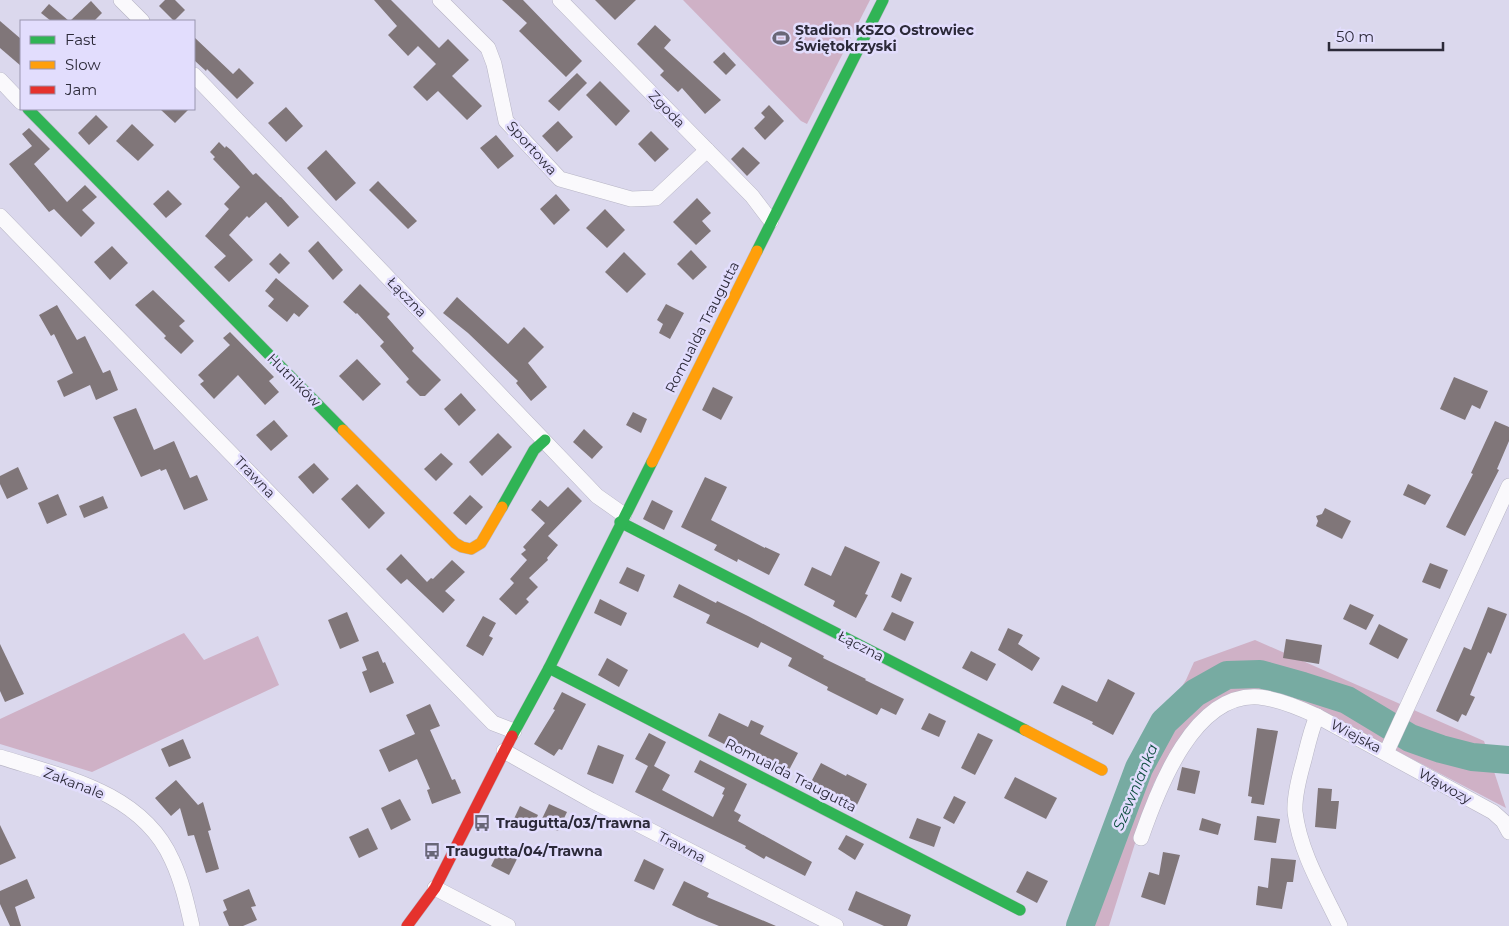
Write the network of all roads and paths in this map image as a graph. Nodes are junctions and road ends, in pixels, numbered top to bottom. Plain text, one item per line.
1 (122, 0) edge
2 (440, 0) edge
3 (560, 0) edge
4 (883, 0) edge
5 (141, 20) edge
6 (195, 76) edge
7 (0, 80) edge
8 (20, 101) edge
9 (29, 110) edge
10 (707, 150) junction
11 (0, 216) edge
12 (771, 222) junction
13 (544, 440) junction
14 (1509, 486) edge
15 (622, 519) junction
16 (549, 668) junction
17 (1318, 716) junction
18 (514, 731) junction
19 (504, 751) junction
20 (1386, 753) junction
21 (0, 757) edge
22 (1102, 770) dead end
23 (1507, 824) edge
24 (1141, 838) dead end
25 (436, 888) junction
26 (1020, 910) dead end
27 (192, 926) edge
28 (406, 926) edge
29 (508, 926) edge
30 (836, 926) edge
31 (1340, 926) edge

1 - 5 street
2 - 10 street, Sportowa
3 - 10 street, Zgoda
4 - 12 street, Romualda Traugutta
6 - 13 street, Łączna
7 - 8 street
9 - 13 street, Hutników
10 - 12 street, Zgoda
11 - 18 street, Trawna
12 - 15 street, Romualda Traugutta
13 - 15 street, Łączna
14 - 20 street, Wiejska
15 - 16 street, Romualda Traugutta
15 - 22 street, Łączna
16 - 18 street, Romualda Traugutta
16 - 26 street, Romualda Traugutta
17 - 20 street, Wiejska
17 - 24 street
17 - 31 street, Wiejska
18 - 19 street, Romualda Traugutta
19 - 25 street, Romualda Traugutta
19 - 30 street, Trawna
20 - 23 street, Wąwozy
21 - 27 street, Zakanale
25 - 28 street, Romualda Traugutta
25 - 29 street

